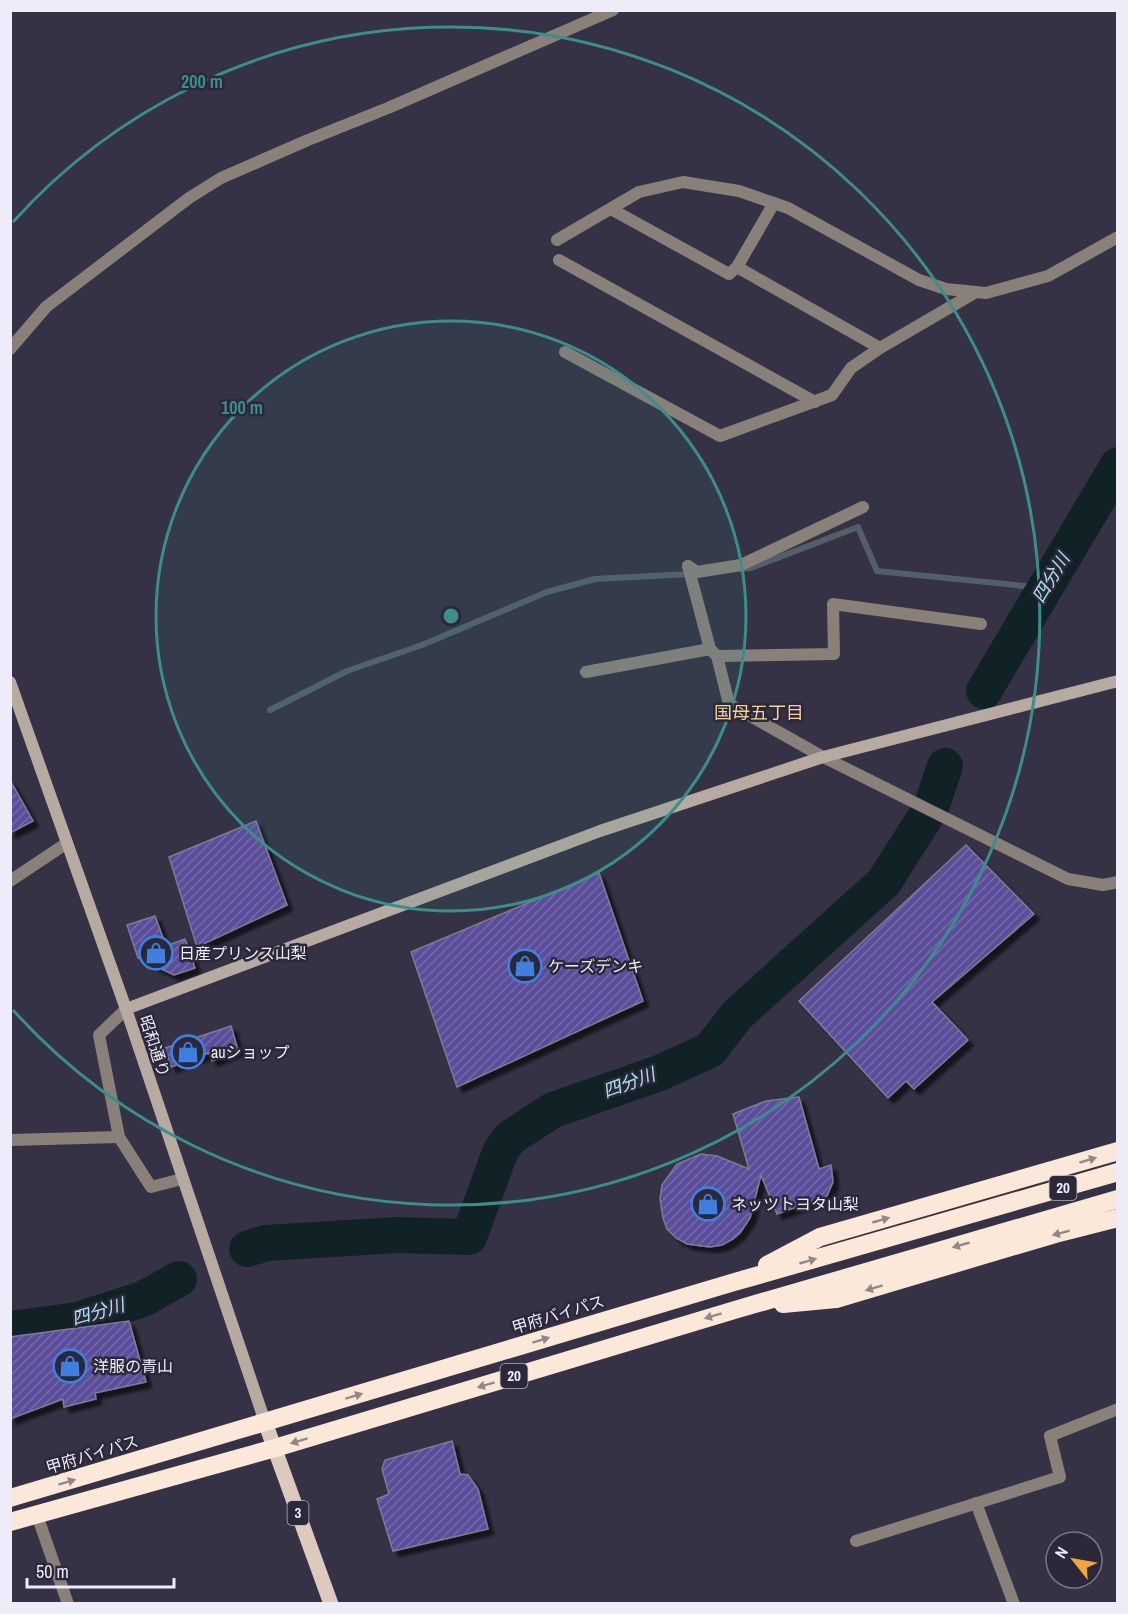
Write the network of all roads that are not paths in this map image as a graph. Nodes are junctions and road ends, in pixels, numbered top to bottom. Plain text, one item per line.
1 (614, 10) edge
2 (774, 203) junction
3 (611, 209) junction
4 (1118, 237) edge
5 (557, 240) dead end
6 (559, 260) dead end
7 (738, 267) junction
8 (976, 292) junction
9 (880, 348) junction
10 (10, 349) edge
11 (565, 352) dead end
12 (815, 402) junction
13 (864, 507) dead end
14 (981, 624) dead end
15 (714, 653) junction
16 (586, 672) dead end
17 (1118, 681) edge
18 (10, 682) edge
19 (15, 710) edge
20 (823, 757) junction
21 (67, 843) junction
22 (10, 881) edge
23 (1118, 882) edge
24 (126, 1009) junction
25 (119, 1137) junction
26 (10, 1140) edge
27 (1118, 1151) edge
28 (1118, 1172) edge
29 (182, 1179) junction
30 (1118, 1198) edge
31 (1118, 1218) edge
32 (731, 1283) junction
33 (738, 1309) junction
34 (1118, 1409) edge
35 (265, 1422) junction
36 (275, 1448) junction
37 (10, 1498) edge
38 (976, 1503) junction
39 (37, 1515) junction
40 (10, 1522) edge
41 (856, 1541) dead end
42 (68, 1604) edge
43 (331, 1604) edge
44 (1014, 1604) edge

1 - 10 street
2 - 3 street
2 - 7 street
2 - 8 street
3 - 5 street
3 - 7 street
4 - 8 street
6 - 12 street
7 - 9 street
8 - 9 street
9 - 12 street
11 - 12 street
13 - 15 street
14 - 15 street
15 - 16 street
15 - 20 street
17 - 20 street
18 - 19 street, 昭和通り
19 - 21 street, 昭和通り
20 - 23 street
20 - 24 street
21 - 22 street
21 - 24 street, 昭和通り
24 - 25 street
24 - 29 street, 昭和通り
25 - 26 street
25 - 29 street
32 -> 27 highway
32 -> 28 highway, 甲府バイパス / 20
29 - 35 street, 昭和通り
30 -> 33 highway, 20
31 -> 33 highway
35 -> 32 highway, 甲府バイパス / 20
33 -> 36 highway, 20
34 - 38 street
35 - 36 main road, 3
37 -> 35 highway, 甲府バイパス / 20
36 - 39 highway, 20
36 - 43 main road, 3
38 - 41 street
38 - 44 street
39 - 40 highway, 20
39 - 42 street

